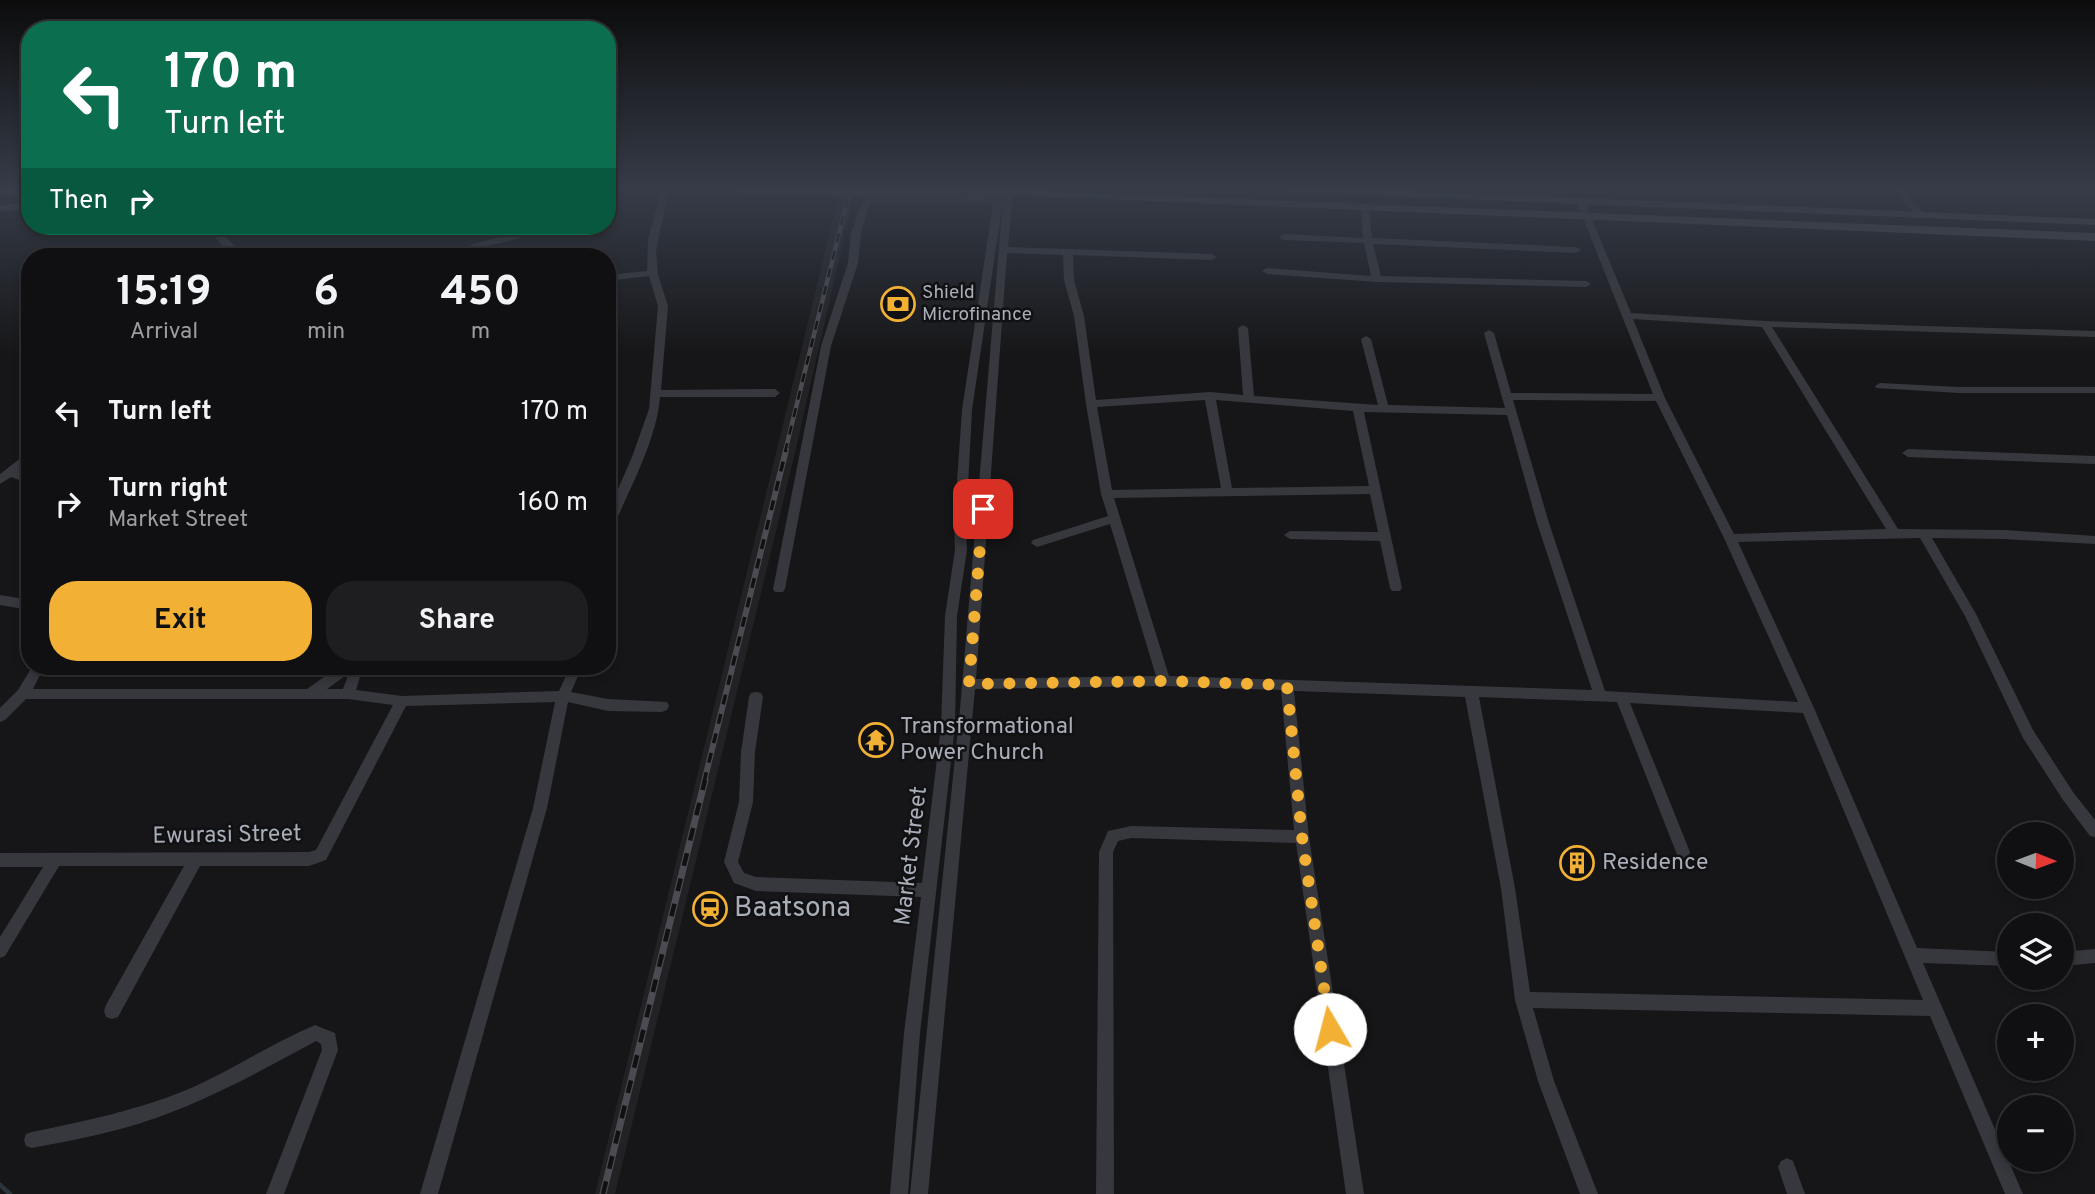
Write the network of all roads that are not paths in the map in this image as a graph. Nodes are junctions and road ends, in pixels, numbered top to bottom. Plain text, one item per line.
1 (652, 245) edge
2 (855, 245) edge
3 (991, 245) edge
4 (1004, 245) edge
5 (1369, 245) edge
6 (1454, 245) edge
7 (1598, 245) edge
8 (1003, 250) junction
9 (1576, 250) dead end
10 (1068, 252) junction
11 (1212, 257) dead end
12 (1268, 271) dead end
13 (652, 273) junction
14 (616, 277) edge
15 (1377, 279) junction
16 (1586, 284) dead end
17 (1628, 316) junction
18 (1765, 324) junction
19 (1242, 328) dead end
20 (1489, 333) dead end
21 (2095, 334) edge
22 (1366, 339) dead end
23 (1880, 386) dead end
24 (2095, 390) edge
25 (775, 393) dead end
26 (655, 394) junction
27 (1210, 396) junction
28 (1508, 396) junction
29 (1250, 398) junction
30 (1660, 398) junction
31 (1091, 404) junction
32 (1358, 408) junction
33 (1384, 409) junction
34 (1513, 412) junction
35 (1908, 453) dead end
36 (2095, 460) edge
37 (21, 463) edge
38 (10, 472) junction
39 (21, 476) edge
40 (0, 480) edge
41 (1375, 490) junction
42 (1227, 491) junction
43 (1107, 494) junction
44 (616, 507) edge
45 (1114, 518) junction
46 (1895, 534) junction
47 (1924, 534) junction
48 (1290, 535) dead end
49 (1385, 537) junction
50 (1730, 538) junction
51 (2095, 540) edge
52 (1037, 543) dead end
53 (1396, 587) dead end
54 (779, 589) dead end
55 (0, 600) edge
56 (21, 604) edge
57 (34, 675) edge
58 (336, 675) edge
59 (355, 675) edge
60 (572, 675) edge
61 (1164, 681) junction
62 (969, 684) junction
63 (1287, 685) junction
64 (1471, 692) junction
65 (23, 694) junction
66 (309, 694) junction
67 (348, 694) junction
68 (563, 696) junction
69 (1600, 696) junction
70 (757, 697) dead end
71 (1621, 697) junction
72 (402, 701) junction
73 (662, 706) dead end
74 (1807, 708) junction
75 (0, 716) edge
76 (2095, 831) edge
77 (1302, 837) junction
78 (1683, 852) dead end
79 (196, 859) junction
80 (0, 860) edge
81 (55, 860) junction
82 (928, 890) junction
83 (0, 951) edge
84 (1912, 955) junction
85 (2095, 956) edge
86 (2074, 957) edge
87 (1997, 959) edge
88 (1523, 1000) junction
89 (1934, 1009) junction
90 (112, 1011) dead end
91 (32, 1140) dead end
92 (1787, 1167) dead end
93 (427, 1193) edge
94 (275, 1194) edge
95 (899, 1194) edge
96 (919, 1194) edge
97 (1105, 1194) edge
98 (1355, 1194) edge
99 (1589, 1194) edge
100 (1796, 1194) edge
101 (2014, 1194) edge

1 - 13 street
2 - 54 street
3 - 82 street, Market Street
4 - 8 street, Market Street
5 - 15 street
6 - 9 street
7 - 17 street
8 - 10 street
8 - 62 street, Market Street
10 - 11 street
10 - 31 street
12 - 15 street
13 - 14 street
13 - 26 street
15 - 16 street
17 - 18 street
17 - 30 street
18 - 21 street
18 - 46 street
19 - 29 street
20 - 28 street
22 - 33 street
23 - 24 street
25 - 26 street
26 - 44 street
27 - 29 street
27 - 31 street
27 - 42 street
28 - 30 street
28 - 34 street
29 - 32 street
30 - 50 street
31 - 43 street
32 - 33 street
32 - 41 street
33 - 34 street
34 - 69 street
35 - 36 street
37 - 38 street
38 - 39 street
38 - 40 street
41 - 42 street
41 - 49 street
42 - 43 street
43 - 45 street
45 - 52 street
45 - 61 street
46 - 47 street
46 - 50 street
47 - 51 street
47 - 76 street
48 - 49 street
49 - 53 street
50 - 74 street
55 - 56 street
57 - 65 street
58 - 66 street
59 - 67 street
60 - 68 street
61 - 62 street
61 - 63 street
62 - 96 street, Market Street
63 - 64 street
63 - 77 street
64 - 69 street
64 - 88 street
65 - 66 street
65 - 75 street
66 - 67 street
67 - 72 street
68 - 72 street
68 - 73 street
68 - 93 street
69 - 71 street
70 - 82 street
71 - 74 street
71 - 78 street
72 - 79 street, Ewurasi Street
74 - 84 street
77 - 97 street
77 - 98 street
79 - 81 street, Ewurasi Street
79 - 90 street
80 - 81 street, Ewurasi Street
81 - 83 street
82 - 95 street, Market Street
84 - 87 street
84 - 89 street
85 - 86 street
88 - 89 street
88 - 99 street
89 - 101 street
91 - 94 street
92 - 100 street

